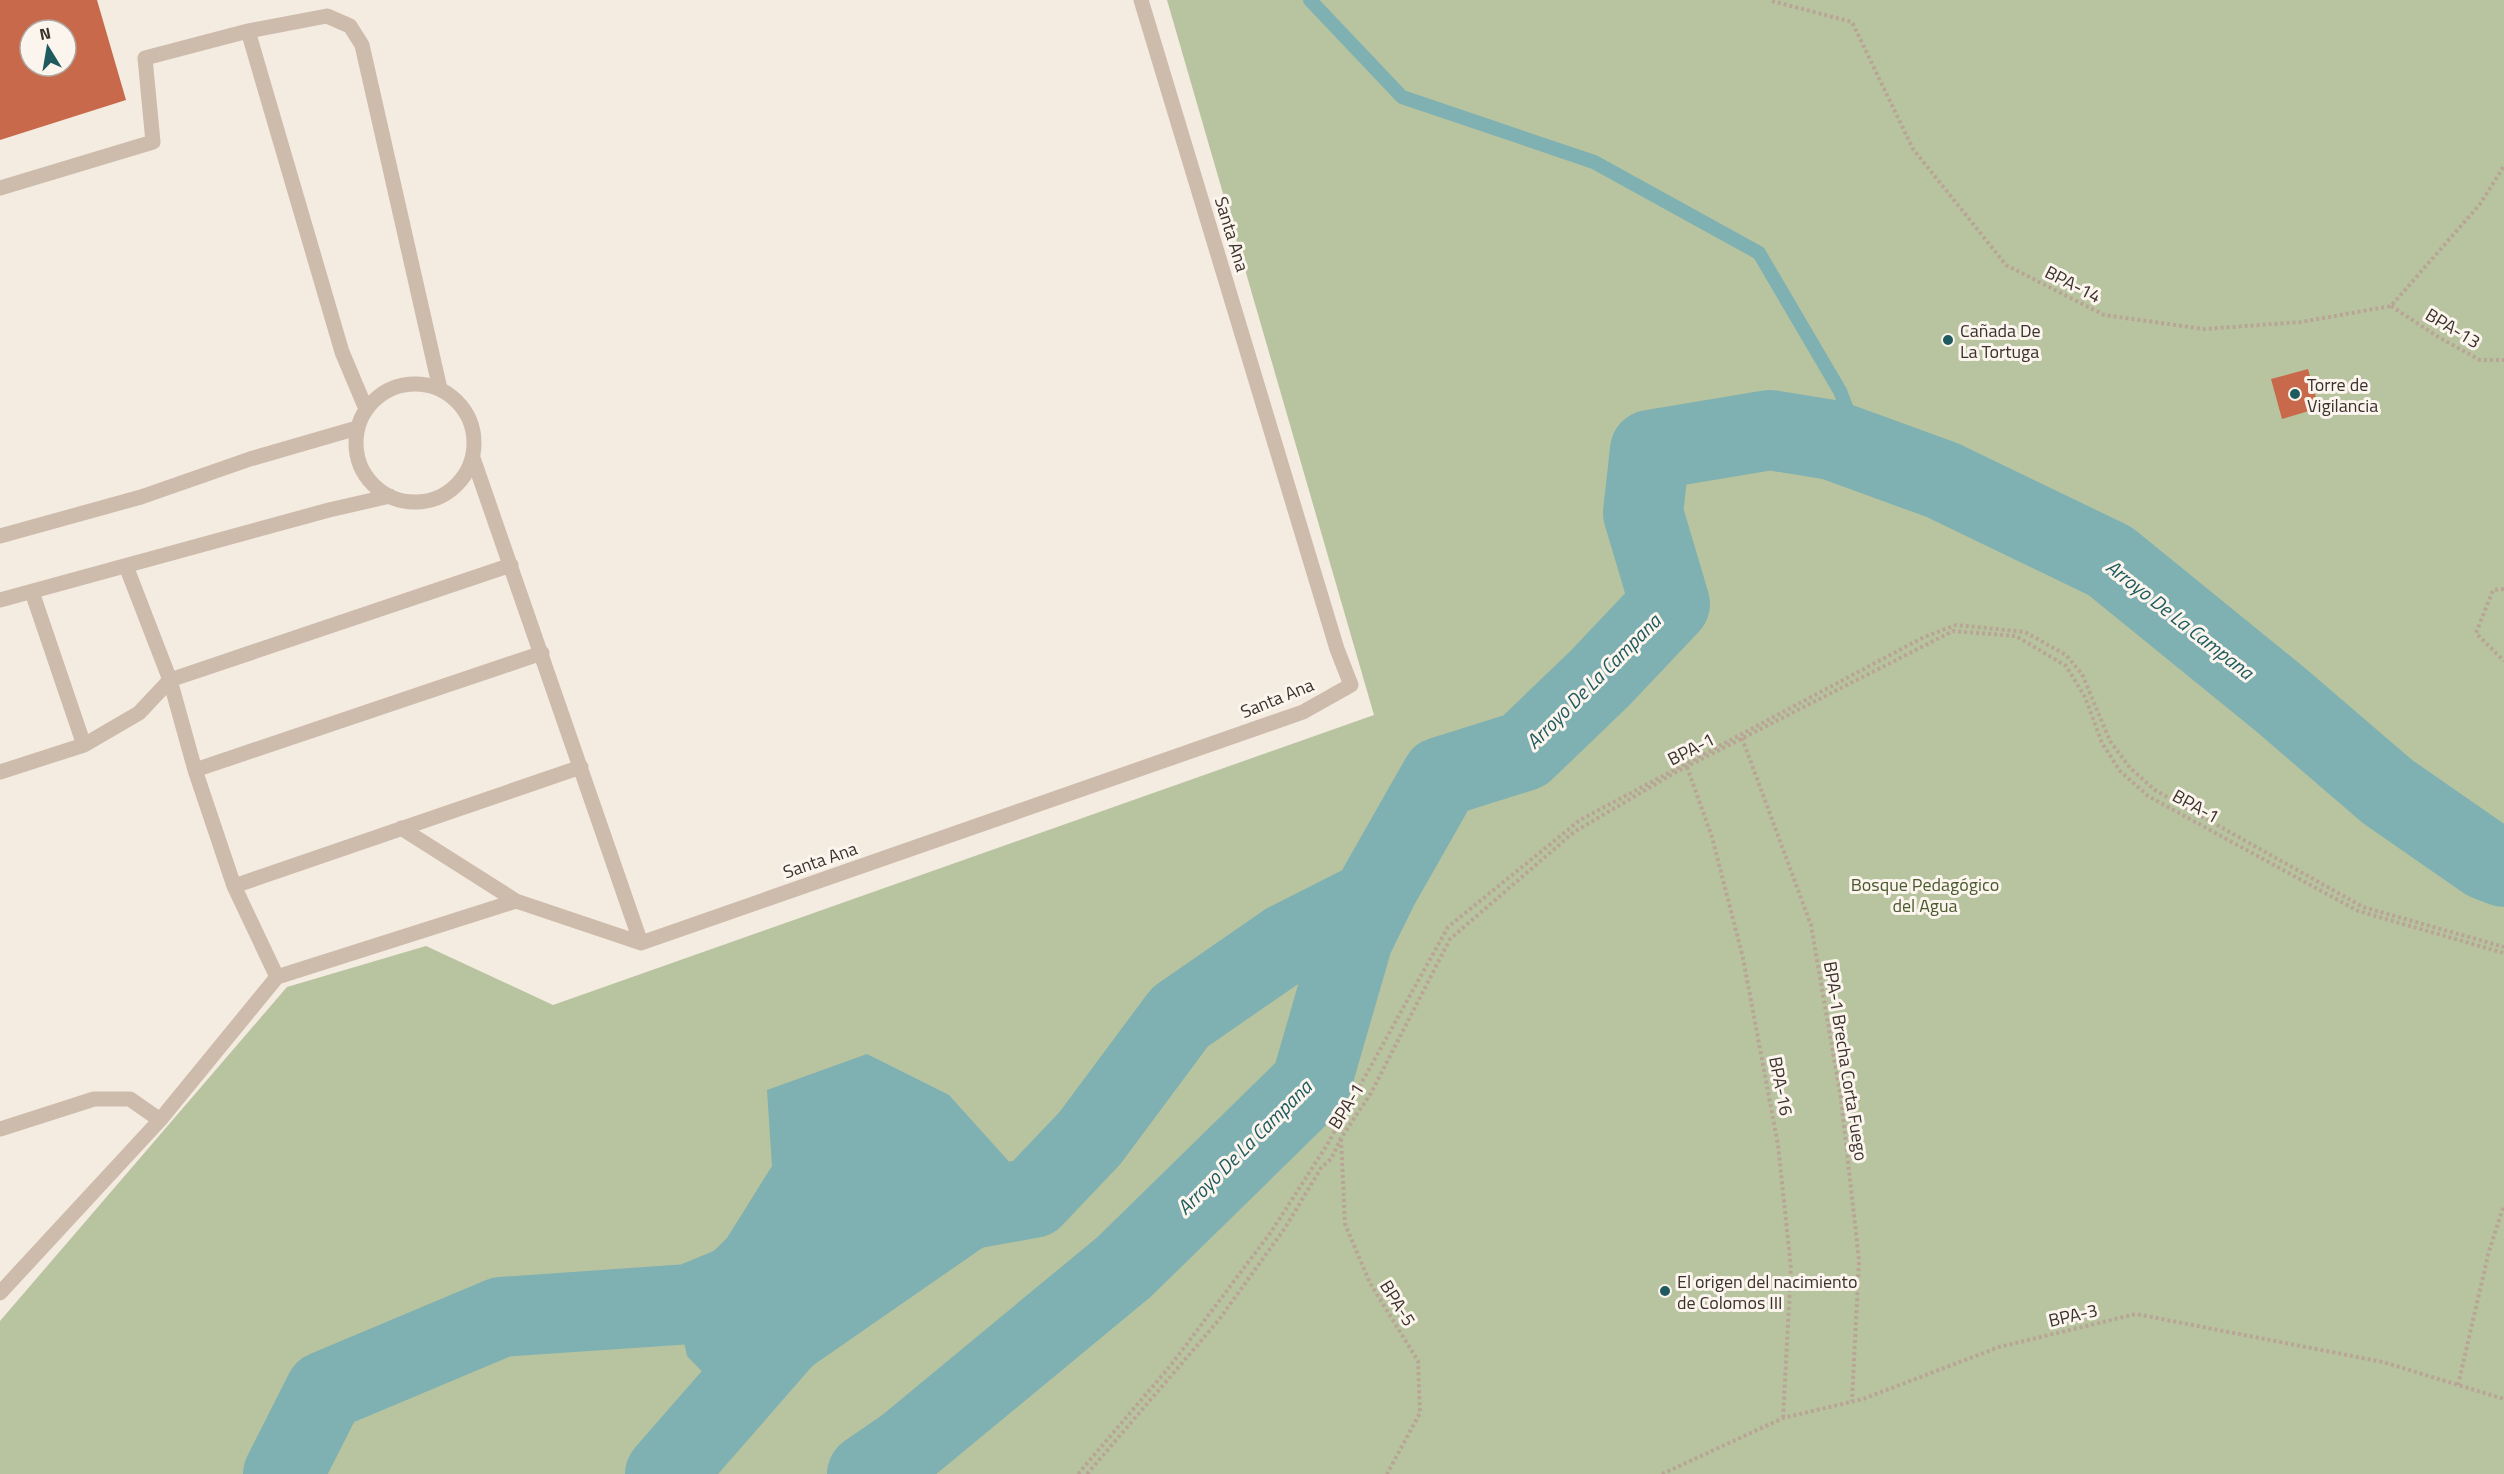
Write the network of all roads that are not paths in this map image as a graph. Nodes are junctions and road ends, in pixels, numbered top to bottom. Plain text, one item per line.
1 (1141, 0) edge
2 (248, 31) junction
3 (0, 188) edge
4 (440, 389) junction
5 (366, 408) junction
6 (357, 428) junction
7 (473, 458) junction
8 (390, 496) junction
9 (0, 536) edge
10 (511, 565) junction
11 (126, 566) junction
12 (32, 592) junction
13 (0, 600) edge
14 (542, 653) junction
15 (170, 680) junction
16 (84, 745) junction
17 (581, 766) junction
18 (195, 770) junction
19 (0, 772) edge
20 (401, 828) junction
21 (234, 886) junction
22 (516, 901) junction
23 (641, 943) junction
24 (277, 977) junction
25 (160, 1120) junction
26 (0, 1129) edge
27 (0, 1293) edge

1 - 23 lane, Santa Ana
2 - 3 lane
2 - 4 lane
2 - 5 lane
4 - 5 lane
4 - 7 lane
5 - 6 lane
6 - 8 lane
6 - 9 lane
7 - 8 lane
7 - 10 lane
8 - 11 lane
10 - 14 lane
10 - 15 lane
11 - 12 lane
11 - 15 lane
12 - 13 lane
12 - 16 lane
14 - 17 lane
14 - 18 lane
15 - 16 lane
15 - 18 lane
16 - 19 lane
17 - 20 lane
17 - 23 lane
18 - 21 lane
20 - 21 lane
20 - 22 lane
21 - 24 lane
22 - 23 lane
22 - 24 lane
24 - 25 lane
25 - 26 lane
25 - 27 lane

